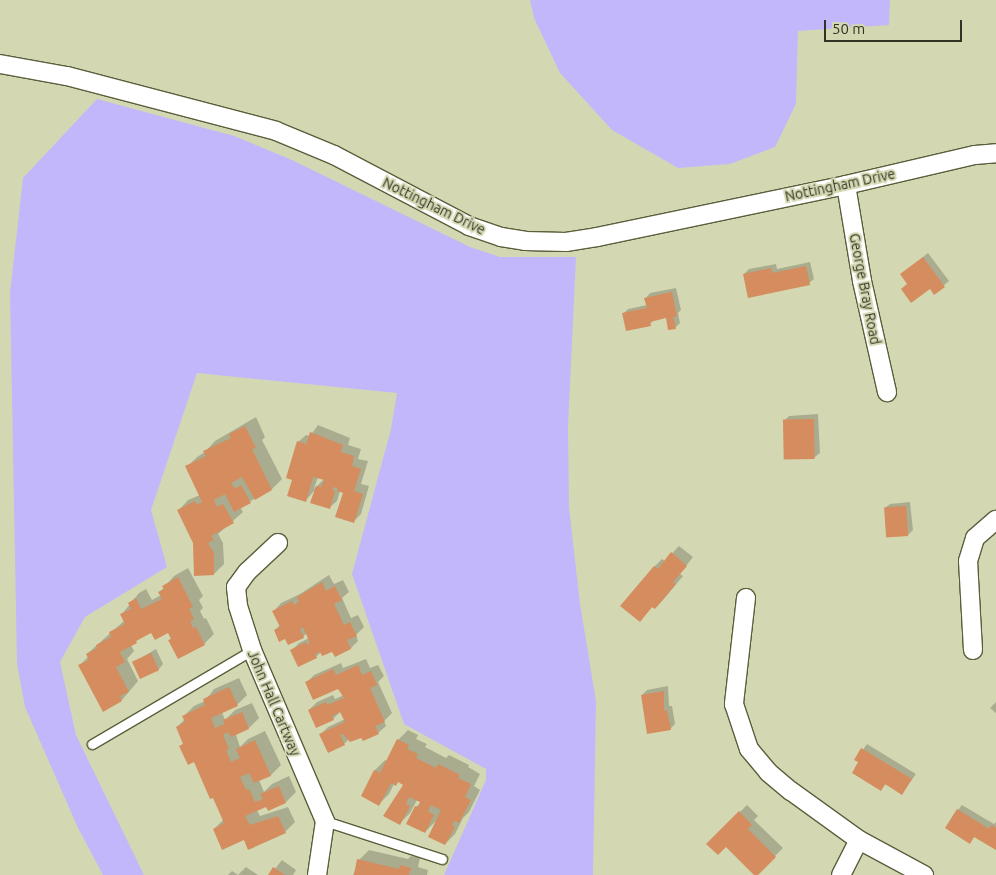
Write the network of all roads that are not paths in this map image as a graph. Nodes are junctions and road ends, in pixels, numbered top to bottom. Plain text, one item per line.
1 (0, 64) edge
2 (996, 153) edge
3 (846, 185) junction
4 (887, 392) dead end
5 (996, 520) edge
6 (278, 543) dead end
7 (746, 598) dead end
8 (252, 650) junction
9 (974, 650) dead end
10 (92, 744) dead end
11 (325, 821) junction
12 (859, 840) junction
13 (442, 860) dead end
14 (317, 875) edge
15 (841, 875) edge
16 (924, 875) edge

1 - 3 street, Nottingham Drive
2 - 3 street, Nottingham Drive
3 - 4 street, George Bray Road
5 - 9 street
6 - 8 street, John Hall Cartway
7 - 12 street
8 - 10 lane
8 - 11 street, John Hall Cartway
11 - 13 lane
11 - 14 street
12 - 15 street
12 - 16 street

